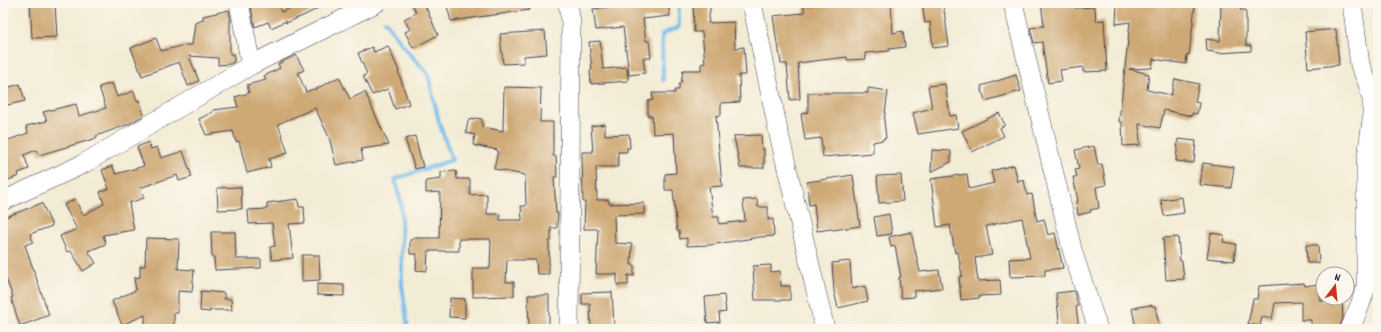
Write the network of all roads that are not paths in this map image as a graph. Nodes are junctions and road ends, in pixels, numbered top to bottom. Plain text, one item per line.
1 (239, 3) edge
2 (376, 3) edge
3 (568, 3) edge
4 (752, 3) edge
5 (1013, 3) edge
6 (1352, 3) edge
7 (251, 65) junction
8 (3, 200) edge
9 (569, 329) edge
10 (825, 329) edge
11 (1098, 329) edge
12 (1350, 329) edge

1 - 7 street
2 - 7 street
3 - 9 street
4 - 10 street
5 - 11 street
6 - 12 street
7 - 8 street

